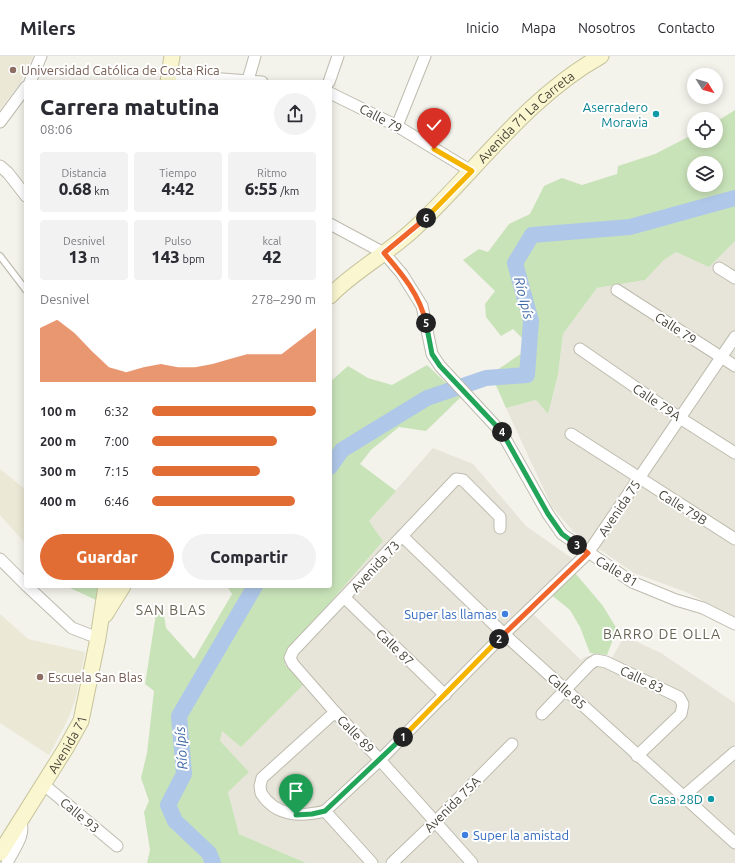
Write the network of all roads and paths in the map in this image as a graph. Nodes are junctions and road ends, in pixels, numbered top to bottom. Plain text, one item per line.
1 (41, 56) edge
2 (172, 56) edge
3 (255, 56) edge
4 (338, 56) edge
5 (425, 56) edge
6 (601, 56) edge
7 (169, 79) edge
8 (31, 80) edge
9 (248, 80) joint
10 (330, 80) edge
11 (24, 90) edge
12 (332, 94) edge
13 (0, 122) edge
14 (397, 126) junction
15 (0, 166) edge
16 (472, 171) junction
17 (24, 193) edge
18 (332, 225) edge
19 (384, 253) junction
20 (0, 256) edge
21 (719, 268) dead end
22 (735, 278) edge
23 (24, 287) edge
24 (617, 290) dead end
25 (332, 294) edge
26 (735, 337) edge
27 (580, 350) dead end
28 (720, 356) junction
29 (735, 366) edge
30 (680, 418) junction
31 (571, 434) dead end
32 (735, 452) edge
33 (639, 479) junction
34 (500, 528) dead end
35 (402, 536) junction
36 (735, 539) edge
37 (588, 553) junction
38 (2, 567) edge
39 (24, 584) edge
40 (28, 588) edge
41 (106, 588) edge
42 (122, 588) edge
43 (345, 598) junction
44 (101, 621) junction
45 (735, 624) edge
46 (504, 634) junction
47 (98, 638) junction
48 (290, 658) joint
49 (566, 689) junction
50 (444, 695) junction
51 (334, 712) junction
52 (542, 714) dead end
53 (512, 744) dead end
54 (735, 752) edge
55 (637, 756) junction
56 (380, 760) junction
57 (43, 784) junction
58 (684, 796) junction
59 (325, 811) junction
60 (20, 820) junction
61 (435, 822) junction
62 (735, 843) edge
63 (117, 846) dead end
64 (0, 854) edge
65 (7, 863) edge
66 (372, 863) edge
67 (392, 863) edge
68 (472, 863) edge

1 - 8 street
2 - 7 street
3 - 9 street
4 - 10 street
5 - 14 street
6 - 16 street, Avenida 71 La Carreta
7 - 9 street
11 - 13 street
12 - 14 street, Calle 79
14 - 16 street, Calle 79
15 - 17 street
16 - 19 street, Avenida 71 La Carreta
18 - 19 street, Calle 81
19 - 25 street, Avenida 71 La Carreta
19 - 37 street, Calle 81
20 - 23 lane
21 - 22 street
24 - 28 street, Calle 79
26 - 28 street, Avenida 75
27 - 30 street, Calle 79A
28 - 29 street, Calle 79
28 - 30 street, Avenida 75
30 - 32 street, Calle 79A
30 - 33 street, Avenida 75
31 - 33 street, Calle 79B
33 - 36 street, Calle 79B
33 - 37 street, Avenida 75
34 - 35 street, Avenida 73
35 - 43 street, Avenida 73
35 - 46 street, Calle 85
37 - 45 street, Calle 81
37 - 46 street, Avenida 75
38 - 39 street
40 - 47 street
41 - 44 street, Avenida 71
42 - 44 street
43 - 48 street, Avenida 73
43 - 50 street, Calle 87
44 - 47 street, Avenida 71
46 - 49 street, Calle 85
46 - 50 street, Avenida 75
47 - 57 street, Avenida 71
48 - 51 street, Calle 89
49 - 52 street
49 - 55 street, Calle 85
49 - 55 street, Calle 83
50 - 56 street, Avenida 75
51 - 56 street, Calle 89
51 - 59 street
53 - 61 street, Avenida 75A
54 - 58 street
55 - 58 street, Calle 85
56 - 59 street, Avenida 75
56 - 61 street, Calle 89
57 - 60 street, Avenida 71
57 - 63 street, Calle 93
58 - 62 street, Calle 85
59 - 66 street
60 - 64 street, Avenida 71
60 - 65 street
61 - 67 street, Avenida 75A
61 - 68 street, Calle 89

